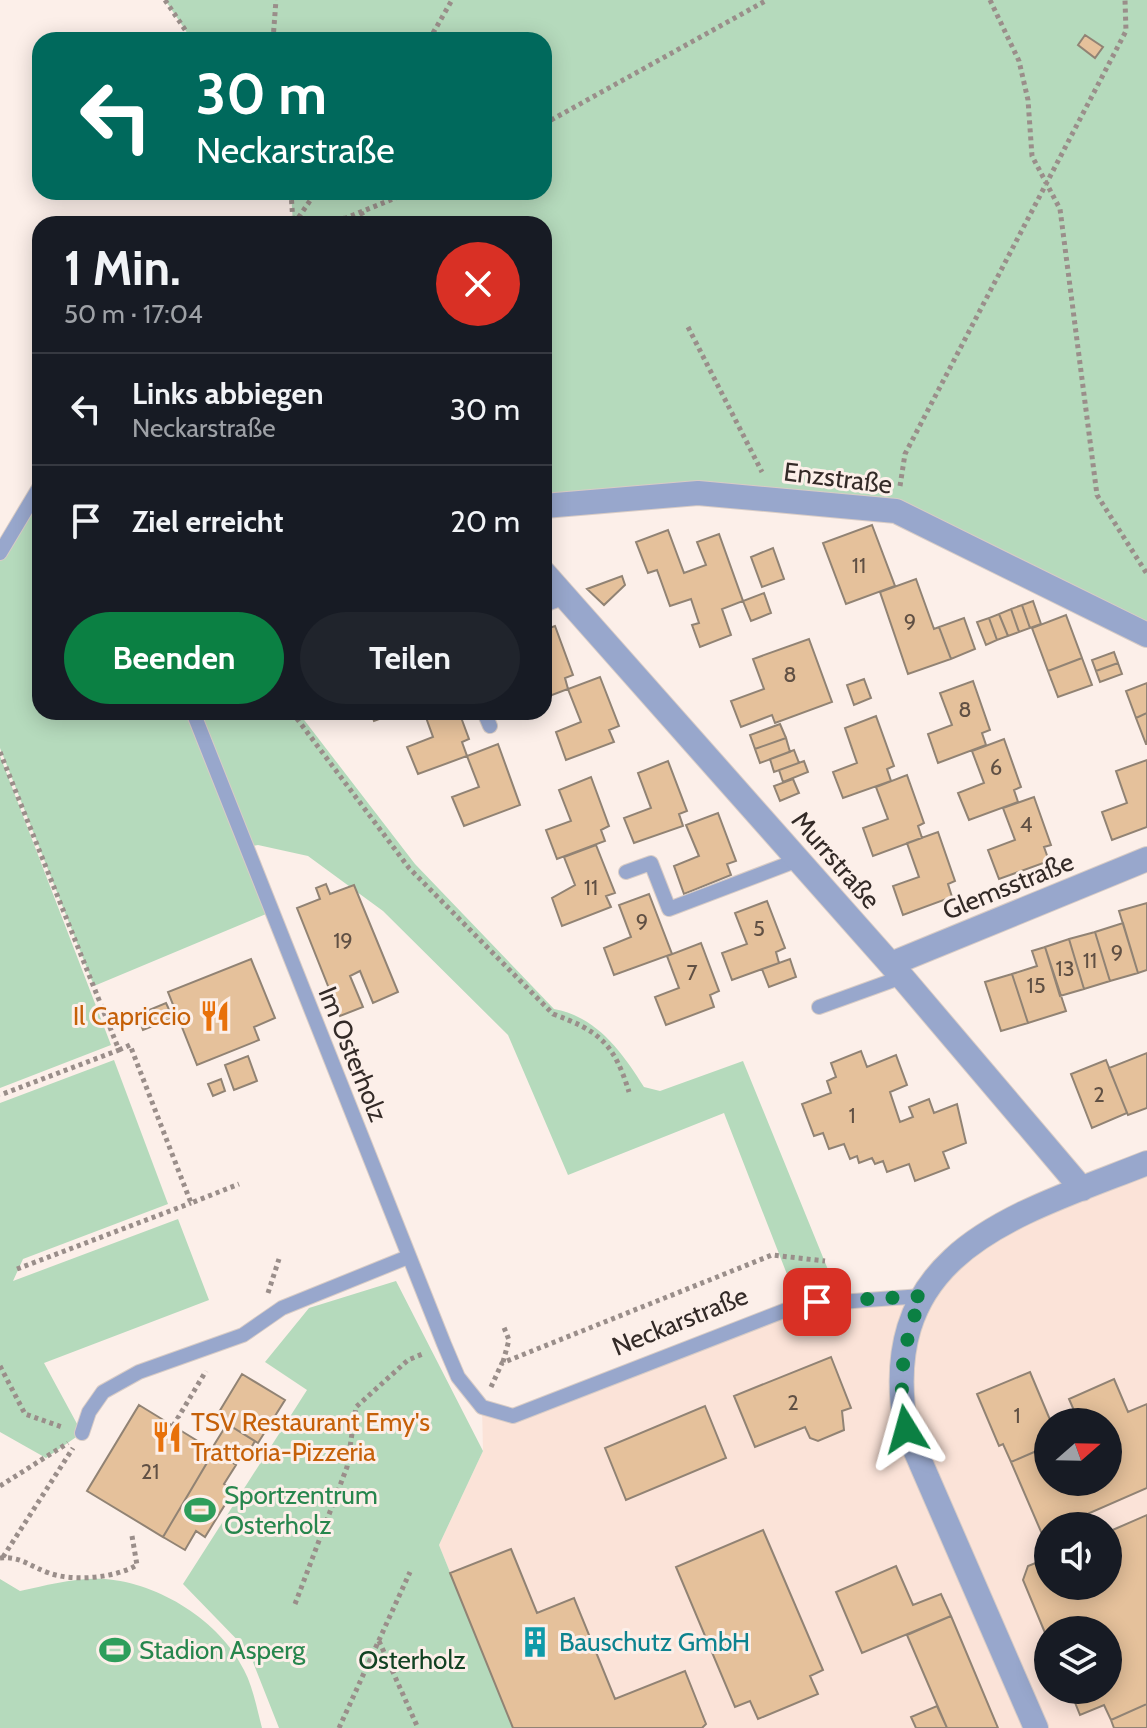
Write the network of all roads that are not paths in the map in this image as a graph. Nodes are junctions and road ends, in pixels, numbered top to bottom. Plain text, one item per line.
1 (32, 499) edge
2 (552, 505) edge
3 (0, 553) edge
4 (555, 601) edge
5 (1147, 635) edge
6 (196, 720) edge
7 (1147, 859) edge
8 (798, 860) junction
9 (626, 872) dead end
10 (896, 970) junction
11 (819, 1007) dead end
12 (1147, 1163) edge
13 (1082, 1189) junction
14 (408, 1257) junction
15 (922, 1296) junction
16 (482, 1407) joint
17 (82, 1433) road end
18 (1036, 1728) edge

1 - 3 lane
2 - 5 street, Enzstraße
4 - 8 street, Murrstraße
6 - 14 lane, Im Osterholz
7 - 10 street, Glemsstraße
8 - 9 lane
8 - 10 street, Murrstraße
10 - 11 lane
10 - 13 street, Murrstraße
12 - 13 street
13 - 15 street
14 - 16 lane, Im Osterholz
14 - 17 lane
15 - 16 lane, Neckarstraße
15 - 18 street

